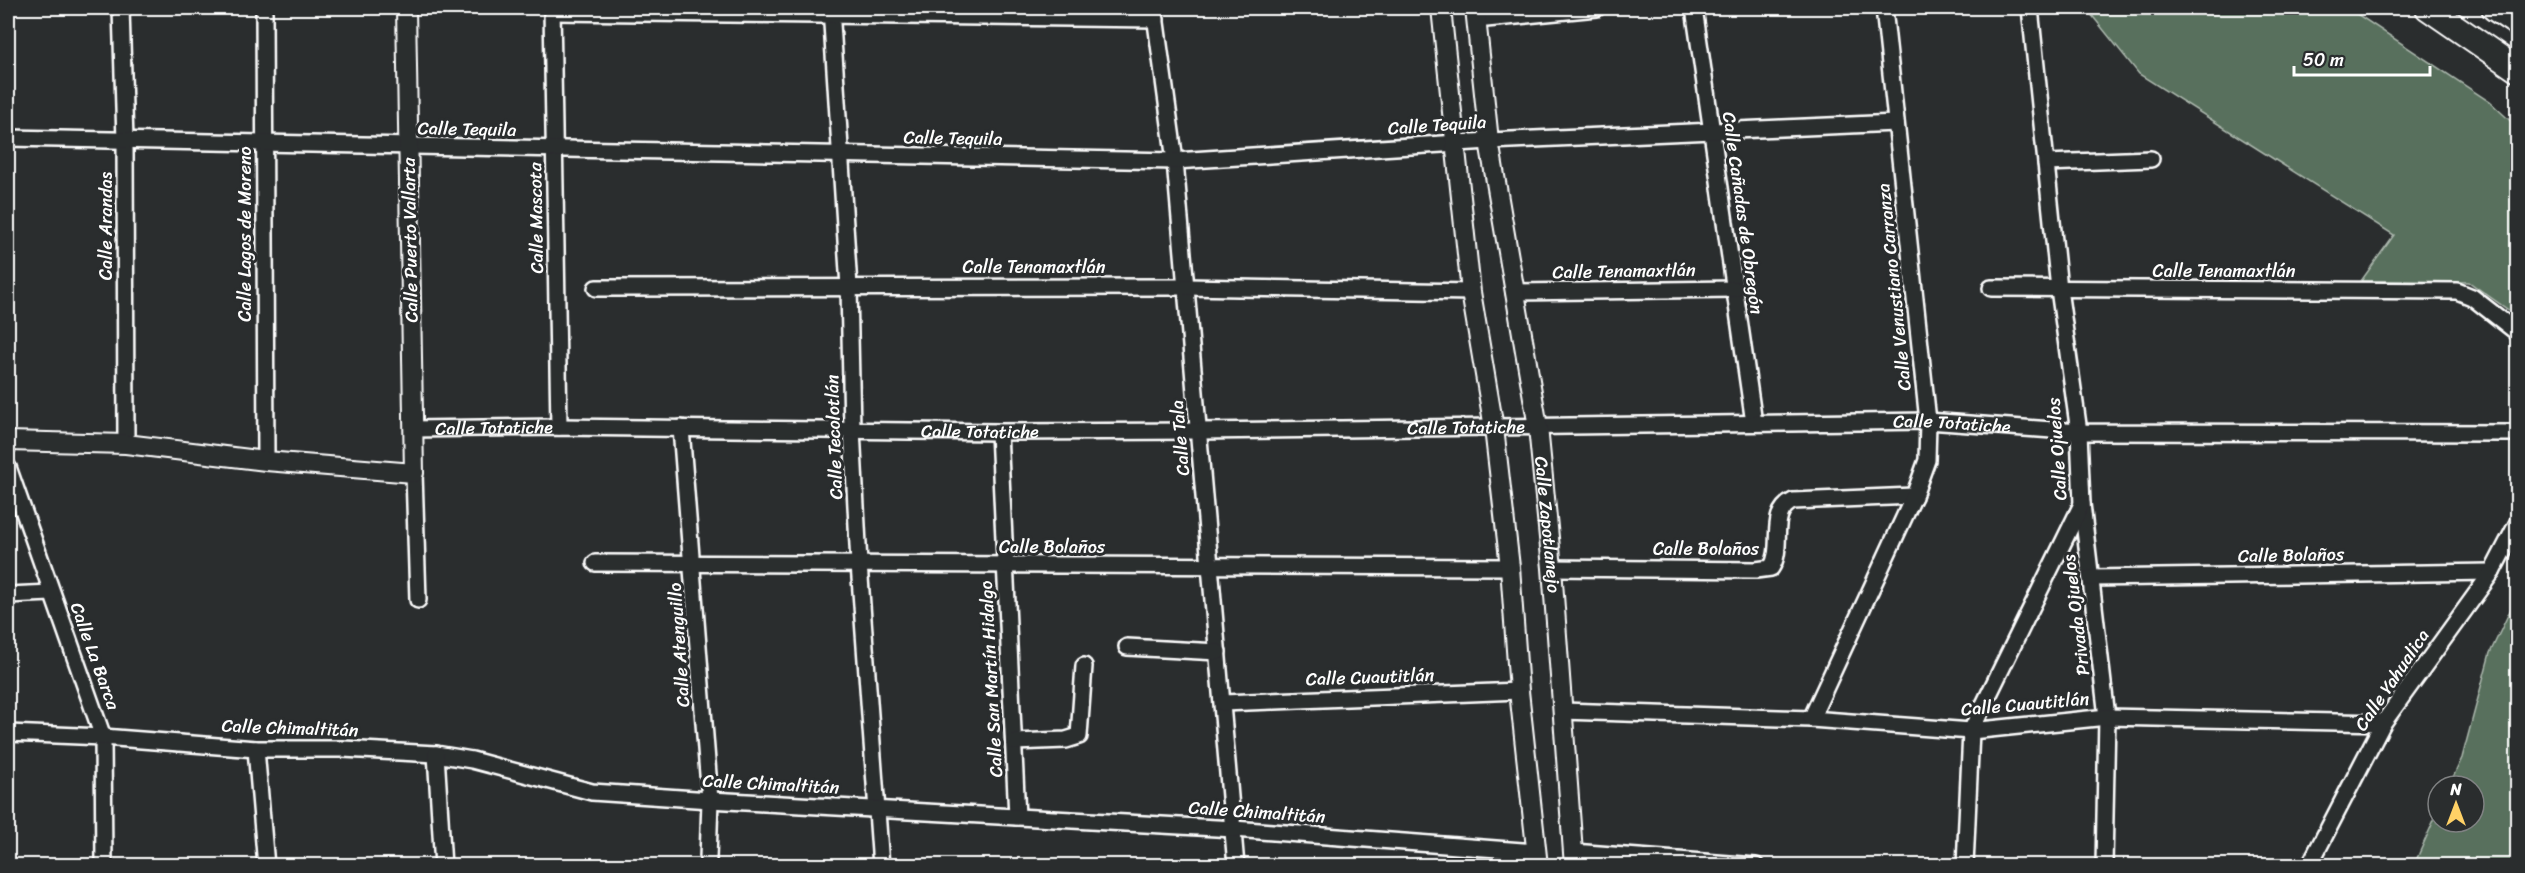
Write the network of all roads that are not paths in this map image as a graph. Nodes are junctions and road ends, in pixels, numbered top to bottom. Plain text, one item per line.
1 (121, 8) edge
2 (264, 8) edge
3 (406, 8) edge
4 (1442, 8) edge
5 (1597, 8) edge
6 (1694, 8) edge
7 (1884, 8) edge
8 (2030, 8) edge
9 (2428, 8) edge
10 (2494, 8) edge
11 (552, 10) edge
12 (831, 11) edge
13 (1155, 13) edge
14 (1475, 14) edge
15 (2517, 24) edge
16 (2517, 70) edge
17 (1896, 123) junction
18 (1712, 131) junction
19 (8, 138) edge
20 (125, 141) junction
21 (1489, 141) junction
22 (264, 144) junction
23 (1456, 144) junction
24 (409, 147) junction
25 (554, 150) junction
26 (841, 156) junction
27 (2151, 159) dead end
28 (1175, 161) junction
29 (2046, 163) junction
30 (849, 287) junction
31 (1186, 287) junction
32 (596, 288) dead end
33 (1991, 288) dead end
34 (1735, 289) junction
35 (2060, 289) junction
36 (1471, 292) junction
37 (1514, 292) junction
38 (2517, 333) edge
39 (1928, 421) junction
40 (1754, 423) junction
41 (559, 427) junction
42 (1538, 427) junction
43 (681, 428) junction
44 (1494, 428) junction
45 (414, 429) junction
46 (852, 429) junction
47 (1199, 431) junction
48 (999, 432) junction
49 (2079, 432) junction
50 (2517, 433) edge
51 (8, 441) edge
52 (126, 444) junction
53 (266, 461) junction
54 (8, 467) edge
55 (414, 473) junction
56 (1914, 496) junction
57 (2082, 504) junction
58 (2517, 522) edge
59 (595, 563) dead end
60 (692, 564) junction
61 (859, 564) junction
62 (1004, 566) junction
63 (1211, 566) junction
64 (1510, 567) junction
65 (1552, 568) junction
66 (2492, 572) junction
67 (2091, 578) junction
68 (51, 593) junction
69 (8, 595) edge
70 (418, 600) dead end
71 (1127, 647) dead end
72 (1218, 652) junction
73 (1084, 666) dead end
74 (1519, 691) junction
75 (1223, 703) junction
76 (1562, 711) junction
77 (2107, 717) junction
78 (1811, 719) junction
79 (2383, 723) junction
80 (1971, 731) junction
81 (8, 733) edge
82 (104, 737) junction
83 (1014, 742) junction
84 (256, 749) junction
85 (436, 754) junction
86 (710, 801) junction
87 (876, 809) junction
88 (1017, 817) junction
89 (1234, 830) junction
90 (708, 859) dead end
91 (1538, 859) edge
92 (1573, 859) edge
93 (104, 866) edge
94 (266, 866) edge
95 (443, 866) edge
96 (881, 866) edge
97 (1236, 866) edge
98 (1756, 866) edge
99 (1965, 866) edge
100 (2104, 866) edge
101 (2309, 866) edge

1 - 20 street, Calle Arandas
2 - 22 street, Calle Lagos de Moreno
3 - 24 street, Calle Puerto Vallarta
4 - 23 street
5 - 14 street
6 - 18 street, Calle Cañadas de Obregón
7 - 17 street, Calle Venustiano Carranza
8 - 29 street, Calle Ojuelos
9 - 16 highway
10 - 15 highway
11 - 12 street
11 - 25 street, Calle Mascota
12 - 13 street
12 - 26 street, Calle Tecolotlán
13 - 28 street, Calle Tala
14 - 21 street, Calle Zapotlanejo
17 - 18 street, Calle Tequila
17 - 39 street, Calle Venustiano Carranza
18 - 21 street, Calle Tequila
18 - 34 street, Calle Cañadas de Obregón
19 - 20 street, Calle Tequila
20 - 22 street, Calle Tequila
20 - 52 street, Calle Arandas
21 - 23 street, Calle Tequila
21 - 37 street, Calle Zapotlanejo
22 - 24 street, Calle Tequila
22 - 53 street, Calle Lagos de Moreno
23 - 28 street, Calle Tequila
23 - 36 street
24 - 25 street, Calle Tequila
24 - 45 street, Calle Puerto Vallarta
25 - 26 street, Calle Tequila
25 - 41 street, Calle Mascota
26 - 28 street, Calle Tequila
26 - 30 street, Calle Tecolotlán
27 - 29 street
28 - 31 street, Calle Tala
29 - 35 street, Calle Ojuelos
30 - 31 street, Calle Tenamaxtlán
30 - 32 street, Calle Tenamaxtlán
30 - 46 street, Calle Tecolotlán
31 - 36 street, Calle Tenamaxtlán
31 - 47 street, Calle Tala
33 - 35 street, Calle Tenamaxtlán
34 - 37 street, Calle Tenamaxtlán
34 - 40 street, Calle Cañadas de Obregón
35 - 38 street, Calle Tenamaxtlán
35 - 49 street, Calle Ojuelos
36 - 44 street
37 - 42 street, Calle Zapotlanejo
39 - 40 street, Calle Totatiche
39 - 49 street, Calle Totatiche
39 - 56 street, Calle Venustiano Carranza
40 - 42 street, Calle Totatiche
41 - 43 street, Calle Totatiche
41 - 45 street, Calle Totatiche
42 - 44 street, Calle Totatiche
42 - 65 street, Calle Zapotlanejo
43 - 46 street, Calle Totatiche
43 - 60 street, Calle Atenguillo
44 - 47 street, Calle Totatiche
44 - 64 street
45 - 55 street, Calle Puerto Vallarta
46 - 48 street, Calle Totatiche
46 - 61 street, Calle Tecolotlán
47 - 48 street, Calle Totatiche
47 - 63 street, Calle Tala
48 - 62 street, Calle San Martín Hidalgo
49 - 50 street, Calle Totatiche
49 - 57 street, Calle Ojuelos
51 - 52 street
52 - 53 street
53 - 55 street
54 - 68 street, Calle La Barca
55 - 70 street
56 - 65 street, Calle Bolaños
56 - 78 street, Calle Venustiano Carranza
57 - 67 street, Privada Ojuelos
57 - 80 street, Calle Ojuelos
58 - 66 street, Calle Yahualica
59 - 60 street, Calle Bolaños
60 - 61 street, Calle Bolaños
60 - 86 street, Calle Atenguillo
61 - 62 street, Calle Bolaños
61 - 87 street, Calle Tecolotlán
62 - 63 street, Calle Bolaños
62 - 83 street, Calle San Martín Hidalgo
63 - 64 street, Calle Bolaños
63 - 72 street, Calle Tala
64 - 74 street
65 - 76 street, Calle Zapotlanejo
66 - 67 street, Calle Bolaños
66 - 79 street, Calle Yahualica
67 - 77 street, Privada Ojuelos
68 - 69 street
68 - 82 street, Calle La Barca
71 - 72 street
72 - 75 street, Calle Tala
73 - 83 street
74 - 75 street, Calle Cuautitlán
74 - 91 street
75 - 89 street, Calle Tala
76 - 78 street, Calle Cuautitlán
76 - 92 street, Calle Zapotlanejo
77 - 79 street, Calle Cuautitlán
77 - 80 street, Calle Cuautitlán
77 - 100 street, Privada Ojuelos
78 - 80 street, Calle Cuautitlán
79 - 101 street, Calle Yahualica
80 - 99 street, Calle Ojuelos
81 - 82 street, Calle Chimaltitán
82 - 84 street, Calle Chimaltitán
82 - 93 street, Calle La Barca
83 - 88 street, Calle San Martín Hidalgo
84 - 85 street, Calle Chimaltitán
84 - 94 street
85 - 86 street, Calle Chimaltitán
85 - 95 street
86 - 87 street, Calle Chimaltitán
86 - 90 street, Calle Atenguillo
87 - 88 street, Calle Chimaltitán
87 - 96 street, Calle Tecolotlán
88 - 89 street, Calle Chimaltitán
89 - 91 street, Calle Chimaltitán
89 - 97 street, Calle Tala
92 - 98 street

